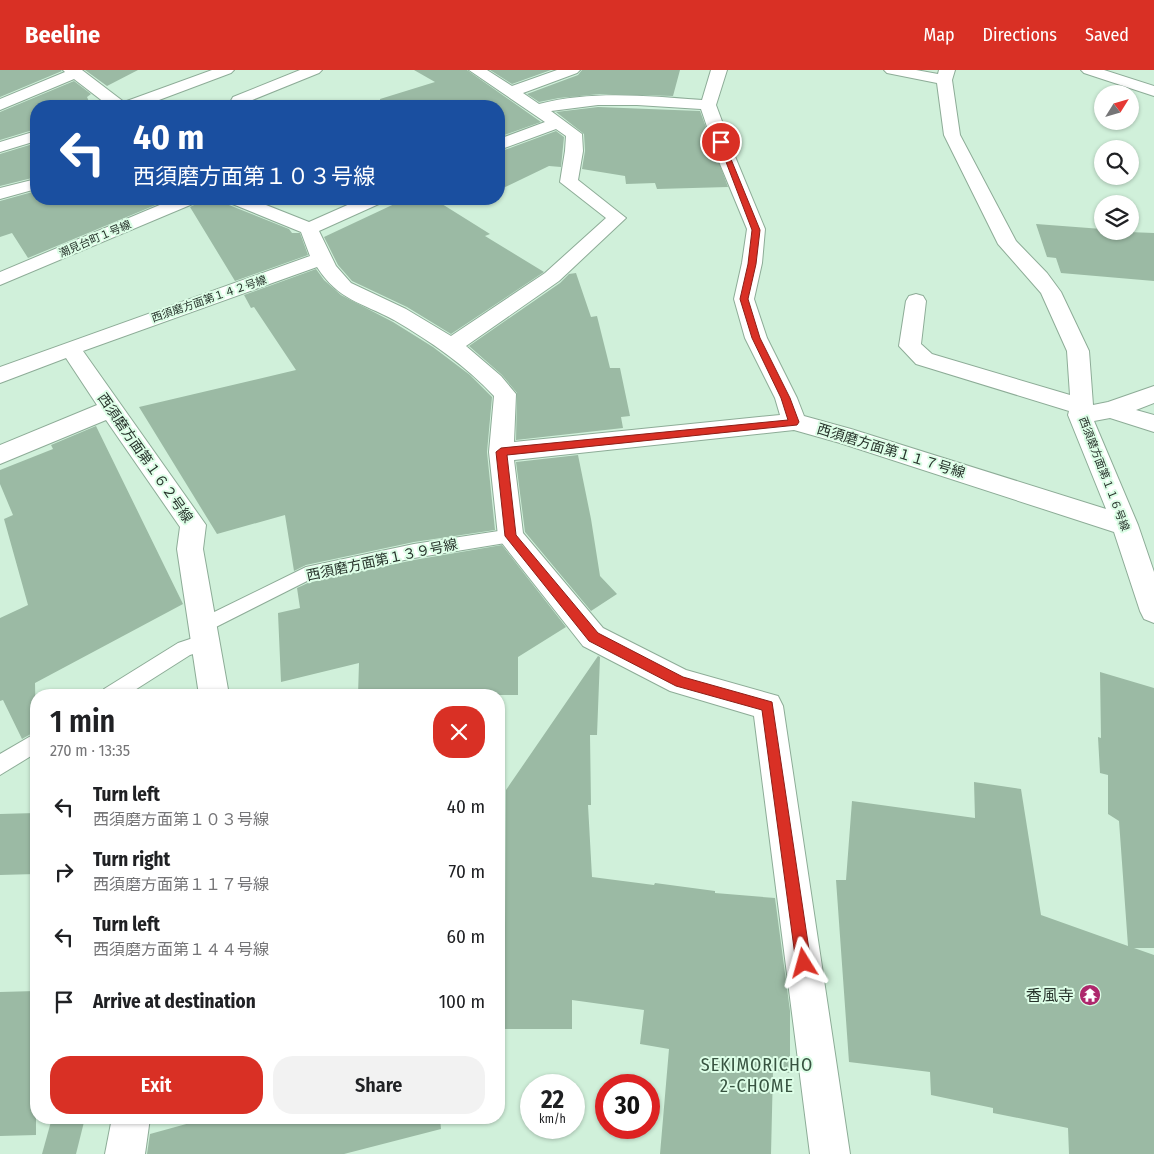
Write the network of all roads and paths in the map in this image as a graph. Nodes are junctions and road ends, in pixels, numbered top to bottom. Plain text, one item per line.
1 (226, 70) edge
2 (314, 70) edge
3 (477, 70) edge
4 (572, 70) edge
5 (719, 70) edge
6 (892, 70) edge
7 (1089, 70) edge
8 (74, 72) edge
9 (945, 75) edge
10 (1154, 90) edge
11 (510, 92) junction
12 (111, 100) edge
13 (145, 100) edge
14 (239, 100) edge
15 (0, 104) edge
16 (708, 106) junction
17 (537, 110) junction
18 (558, 123) junction
19 (30, 138) edge
20 (505, 143) edge
21 (0, 147) edge
22 (30, 186) edge
23 (0, 194) edge
24 (175, 205) edge
25 (251, 205) edge
26 (362, 205) edge
27 (309, 229) junction
28 (320, 260) junction
29 (0, 279) edge
30 (916, 302) dead end
31 (452, 346) junction
32 (70, 348) junction
33 (0, 375) edge
34 (1154, 394) edge
35 (110, 409) junction
36 (1111, 410) junction
37 (1081, 411) junction
38 (794, 422) junction
39 (1154, 424) edge
40 (501, 452) junction
41 (0, 455) edge
42 (1125, 525) junction
43 (511, 536) junction
44 (1154, 611) edge
45 (204, 634) junction
46 (121, 689) edge
47 (213, 689) edge
48 (30, 746) edge
49 (0, 765) edge
50 (130, 1124) edge
51 (125, 1154) edge
52 (830, 1154) edge

1 - 13 street
2 - 14 street
3 - 11 street
4 - 11 street
5 - 16 street
6 - 9 street
7 - 10 street
8 - 12 street
8 - 15 street
9 - 37 street, 西須磨方面第１１６号線
11 - 17 street
16 - 17 street
16 - 38 street
17 - 18 street
18 - 20 street
18 - 31 street
19 - 21 street
22 - 23 street
24 - 29 street, 潮見台町１号線
25 - 27 street
26 - 27 street
27 - 28 street
28 - 31 street
28 - 32 street, 西須磨方面第１４２号線
30 - 37 street
31 - 40 street
32 - 33 street, 西須磨方面第１４２号線
32 - 35 street, 西須磨方面第１６２号線
34 - 36 street
35 - 41 street
35 - 45 street, 西須磨方面第１６２号線
36 - 37 street
36 - 39 street
37 - 42 street, 西須磨方面第１１６号線
38 - 40 street, 西須磨方面第１１７号線
38 - 42 street, 西須磨方面第１１７号線
40 - 43 street
42 - 44 street, 西須磨方面第１１６号線
43 - 45 lane, 西須磨方面第１３９号線
43 - 52 street
45 - 46 lane, 西須磨方面第１３９号線
45 - 47 street, 西須磨方面第１６２号線
48 - 49 lane
50 - 51 street

